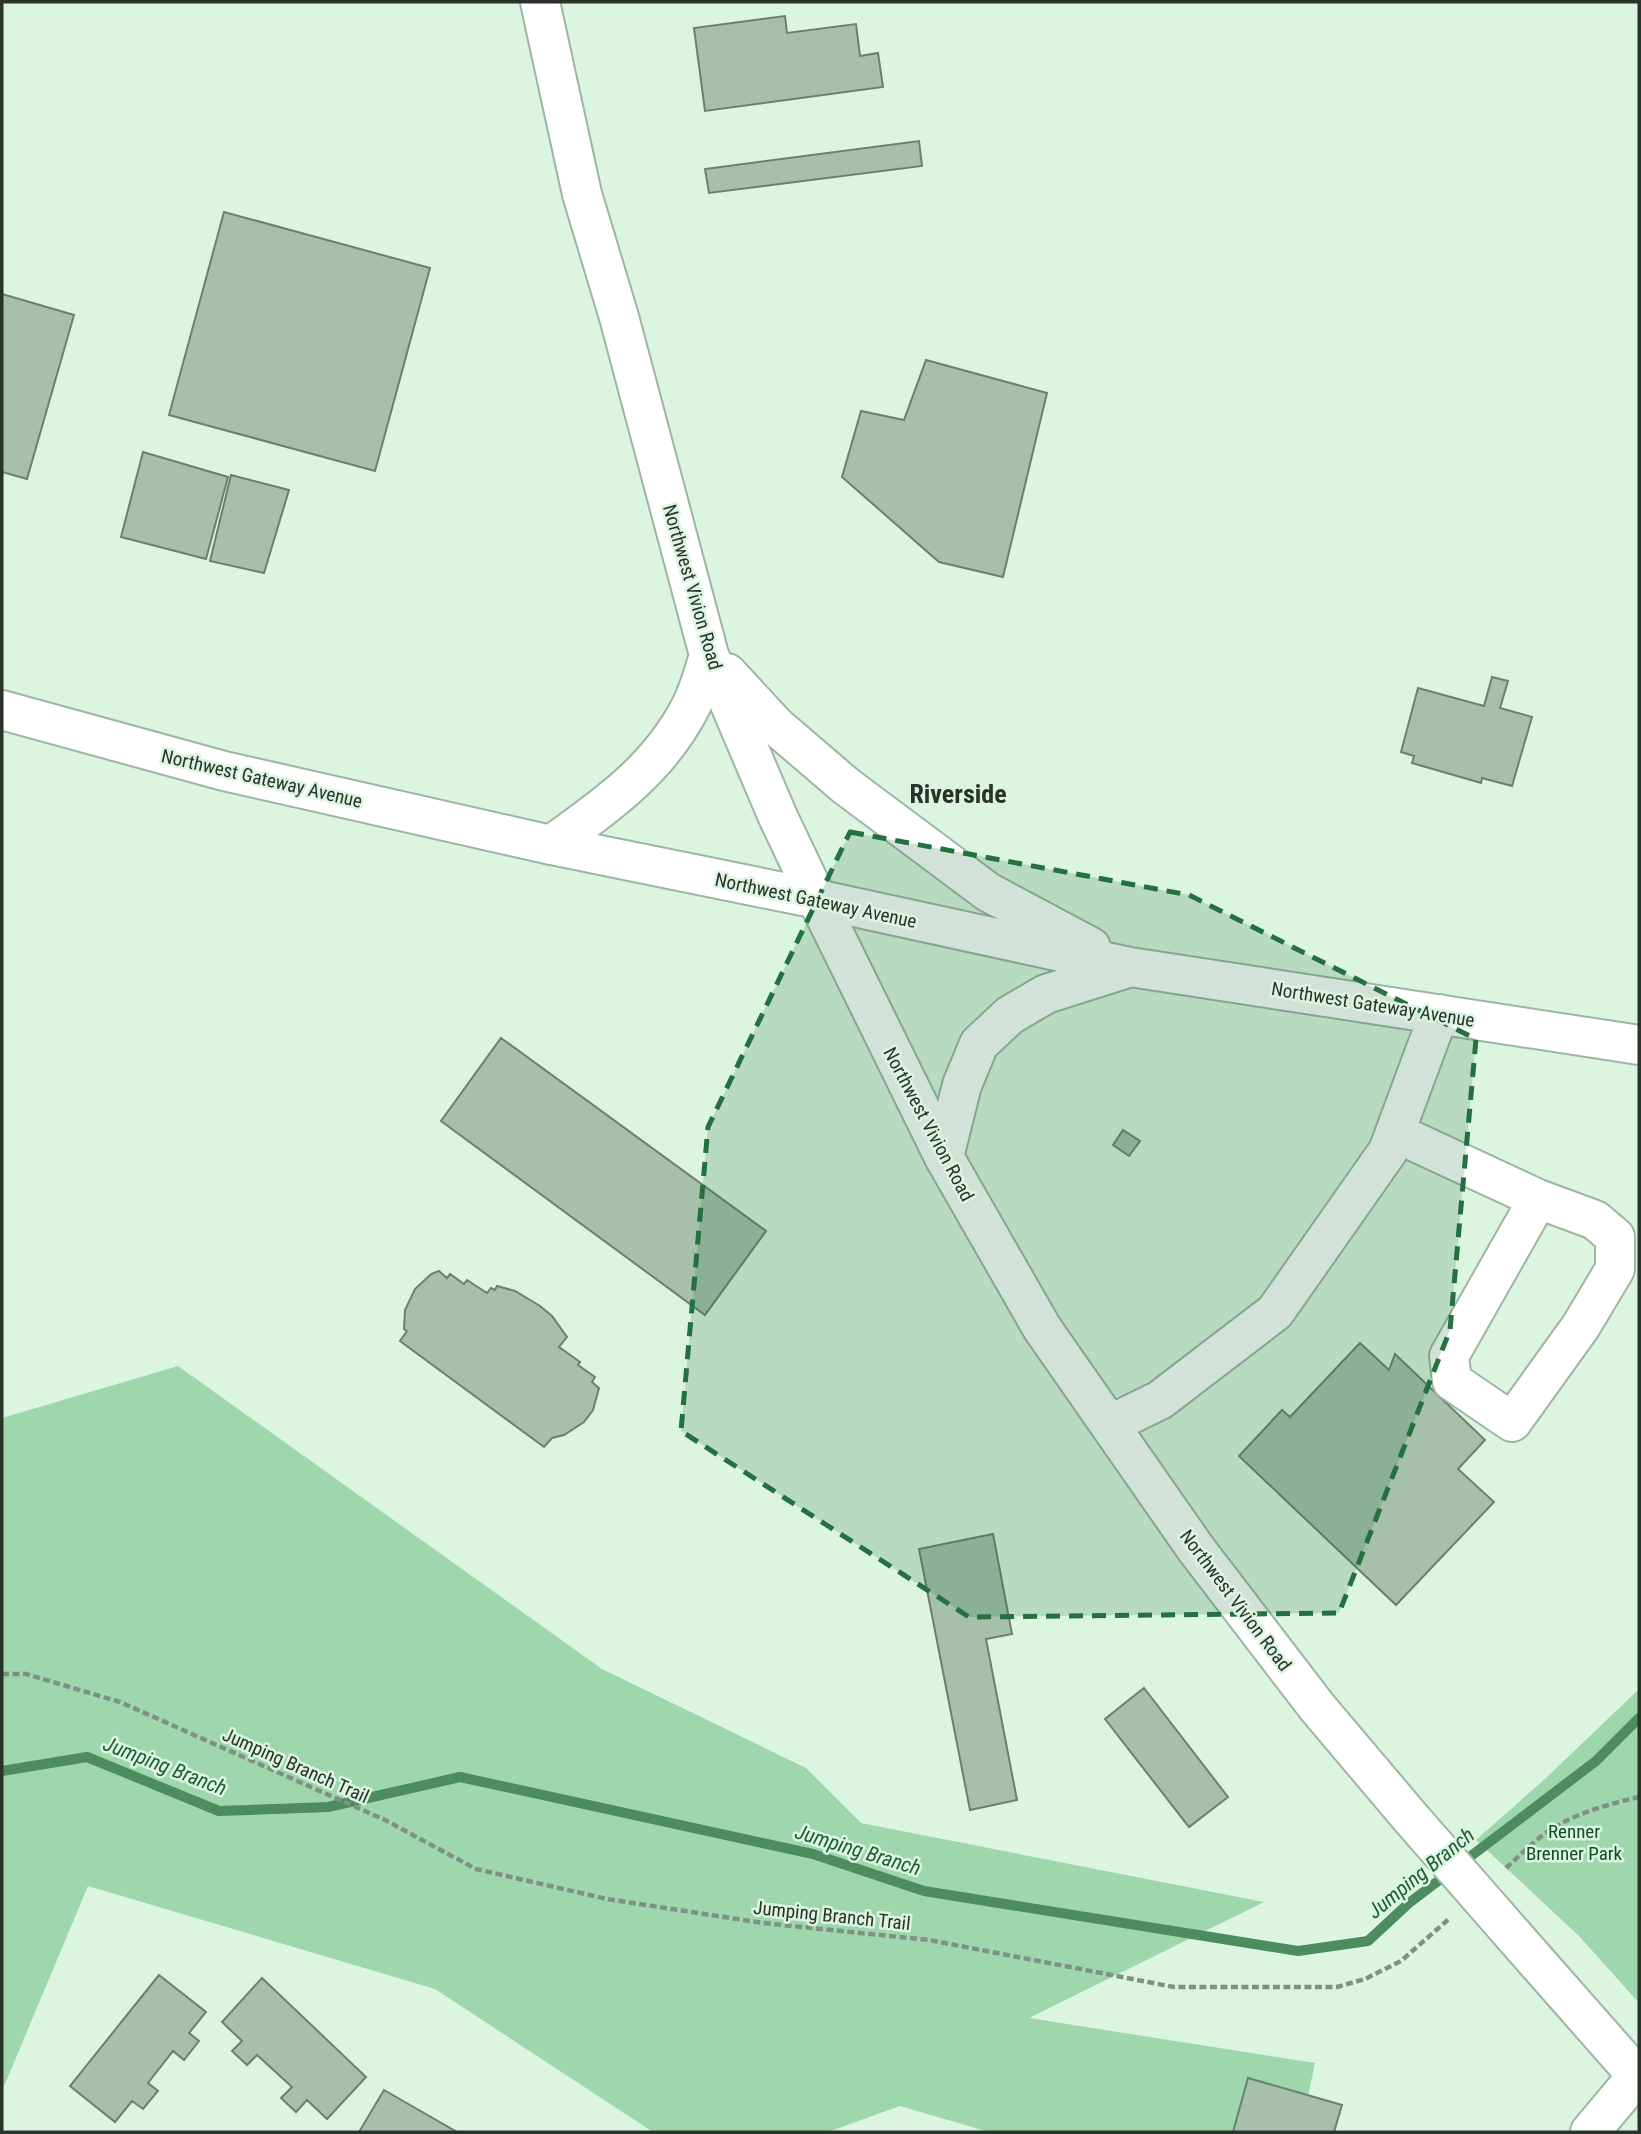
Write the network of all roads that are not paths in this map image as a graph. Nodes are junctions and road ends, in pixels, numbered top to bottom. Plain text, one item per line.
1 (540, 2) edge
2 (709, 655) junction
3 (2, 710) edge
4 (551, 845) junction
5 (817, 899) junction
6 (1130, 967) junction
7 (1439, 1014) junction
8 (1639, 1045) edge
9 (1396, 1133) junction
10 (944, 1157) junction
11 (1538, 1199) junction
12 (1111, 1424) junction
13 (1638, 2077) edge
14 (1590, 2132) edge

1 - 2 main road, Northwest Vivion Road
2 - 4 main road
2 - 5 main road, Northwest Vivion Road
2 - 6 main road
3 - 4 main road, Northwest Gateway Avenue
4 - 5 main road, Northwest Gateway Avenue
5 - 6 main road, Northwest Gateway Avenue
5 - 10 main road, Northwest Vivion Road
6 - 7 main road, Northwest Gateway Avenue
6 - 10 main road
7 - 8 main road, Northwest Gateway Avenue
7 - 9 main road
9 - 11 main road
9 - 12 main road
10 - 12 main road, Northwest Vivion Road
11 - 11 main road
12 - 13 main road, Northwest Vivion Road, bridge
13 - 14 main road

